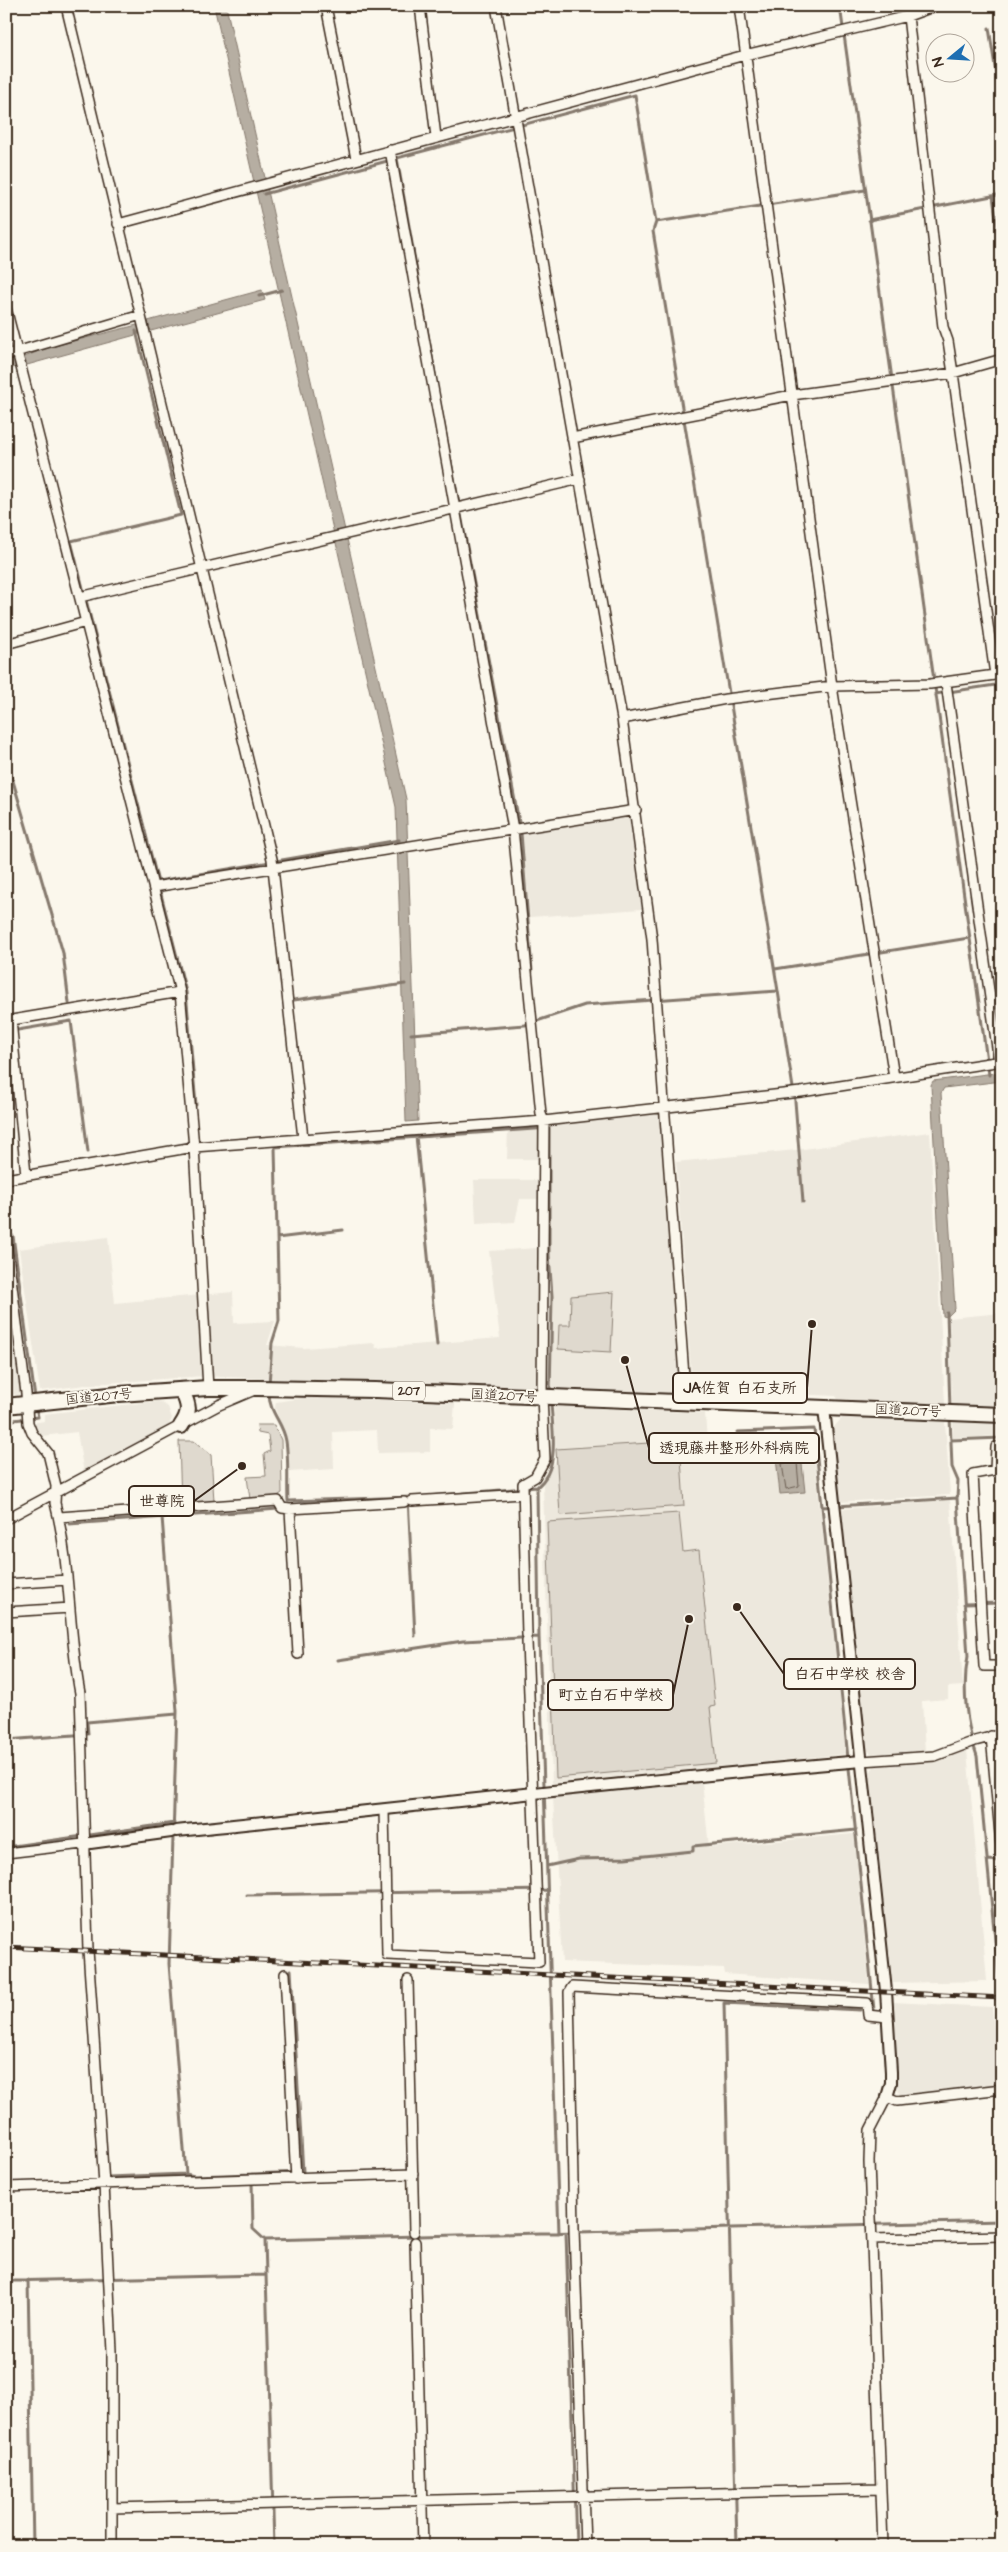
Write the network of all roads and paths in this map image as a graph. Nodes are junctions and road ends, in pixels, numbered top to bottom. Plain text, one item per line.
1 (66, 6) edge
2 (326, 6) edge
3 (420, 6) edge
4 (496, 6) edge
5 (739, 6) edge
6 (935, 6) edge
7 (908, 16) junction
8 (745, 55) junction
9 (515, 123) junction
10 (436, 137) junction
11 (391, 157) junction
12 (356, 159) junction
13 (118, 224) junction
14 (6, 308) edge
15 (142, 319) junction
16 (6, 355) edge
17 (20, 358) junction
18 (1002, 359) edge
19 (953, 373) junction
20 (792, 395) junction
21 (572, 438) junction
22 (580, 479) junction
23 (459, 508) junction
24 (202, 569) junction
25 (84, 597) junction
26 (86, 622) junction
27 (6, 644) edge
28 (998, 674) edge
29 (832, 686) junction
30 (941, 687) junction
31 (622, 719) junction
32 (636, 810) junction
33 (518, 828) junction
34 (273, 864) junction
35 (158, 886) junction
36 (180, 992) junction
37 (11, 1026) edge
38 (994, 1063) edge
39 (894, 1077) junction
40 (664, 1106) junction
41 (544, 1126) junction
42 (303, 1138) junction
43 (194, 1147) junction
44 (26, 1175) junction
45 (6, 1179) edge
46 (6, 1240) edge
47 (208, 1388) junction
48 (265, 1388) junction
49 (182, 1390) junction
50 (548, 1397) junction
51 (686, 1402) junction
52 (6, 1406) edge
53 (824, 1408) junction
54 (30, 1410) junction
55 (1002, 1415) edge
56 (181, 1426) junction
57 (1002, 1447) edge
58 (523, 1490) junction
59 (55, 1494) junction
60 (290, 1509) junction
61 (59, 1517) junction
62 (6, 1519) edge
63 (67, 1580) junction
64 (6, 1584) edge
65 (70, 1608) junction
66 (6, 1612) edge
67 (298, 1654) dead end
68 (1002, 1666) edge
69 (1002, 1734) edge
70 (991, 1736) junction
71 (853, 1762) junction
72 (540, 1792) junction
73 (384, 1810) junction
74 (83, 1839) junction
75 (6, 1853) edge
76 (1002, 1856) edge
77 (285, 1974) dead end
78 (408, 1980) dead end
79 (888, 2017) junction
80 (1002, 2089) edge
81 (887, 2097) junction
82 (296, 2174) junction
83 (413, 2174) junction
84 (104, 2184) junction
85 (6, 2187) edge
86 (1002, 2236) edge
87 (872, 2239) junction
88 (880, 2489) junction
89 (577, 2496) junction
90 (422, 2500) junction
91 (112, 2508) junction
92 (112, 2546) edge
93 (423, 2546) edge
94 (586, 2546) edge
95 (884, 2546) edge

1 - 13 street
2 - 12 street
3 - 10 street
4 - 9 street
5 - 8 street
6 - 7 street
7 - 8 street
7 - 19 street
8 - 9 street
8 - 20 street
9 - 10 street
9 - 21 street
10 - 11 street
11 - 12 street
11 - 23 street
12 - 13 street
13 - 15 street
14 - 17 street
15 - 17 street
15 - 24 street
16 - 17 street
17 - 25 street
18 - 19 street
19 - 20 street
19 - 28 street
20 - 21 street
20 - 29 street
21 - 22 street
22 - 23 street
22 - 31 street
23 - 24 street
23 - 33 street
24 - 25 street
24 - 34 street
25 - 26 street
26 - 27 street
26 - 35 street
28 - 30 street
29 - 30 street
29 - 31 street
29 - 39 street
30 - 38 street
31 - 32 street
32 - 33 street
32 - 40 street
33 - 34 street
33 - 41 street
34 - 35 street
34 - 42 street
35 - 36 street
36 - 37 street
36 - 43 street
37 - 44 street
38 - 39 street
39 - 40 street
40 - 41 street
40 - 51 street
41 - 42 street
41 - 50 street
42 - 43 street
43 - 44 street
43 - 47 street
44 - 45 street
46 - 54 street
47 - 48 highway, 国道207号 / 207
47 - 49 highway, 国道207号 / 207
48 - 50 highway, 国道207号 / 207
48 - 56 street
49 - 54 highway, 国道207号 / 207
49 - 56 highway
50 - 51 highway, 国道207号 / 207
50 - 58 street
51 - 53 highway, 国道207号 / 207
52 - 54 highway, 国道207号 / 207
53 - 55 highway, 国道207号 / 207
53 - 71 street
54 - 59 street
56 - 59 street
57 - 68 street
58 - 60 street
58 - 72 street
59 - 61 street
59 - 62 street
60 - 61 street
60 - 67 street
61 - 63 street
63 - 64 street
63 - 65 street
65 - 66 street
65 - 74 street
69 - 70 street
70 - 71 street
70 - 76 street
71 - 72 street
71 - 79 street
72 - 73 street
72 - 73 street
73 - 74 street
74 - 75 street
74 - 84 street
77 - 82 street
78 - 83 street
79 - 81 street
79 - 89 street
80 - 81 street
81 - 87 street
82 - 83 street
82 - 84 street
83 - 90 street
84 - 85 street
84 - 91 street
86 - 87 street
87 - 88 street
88 - 89 street
88 - 95 street
89 - 90 street
89 - 94 street
90 - 91 street
90 - 93 street
91 - 92 street

